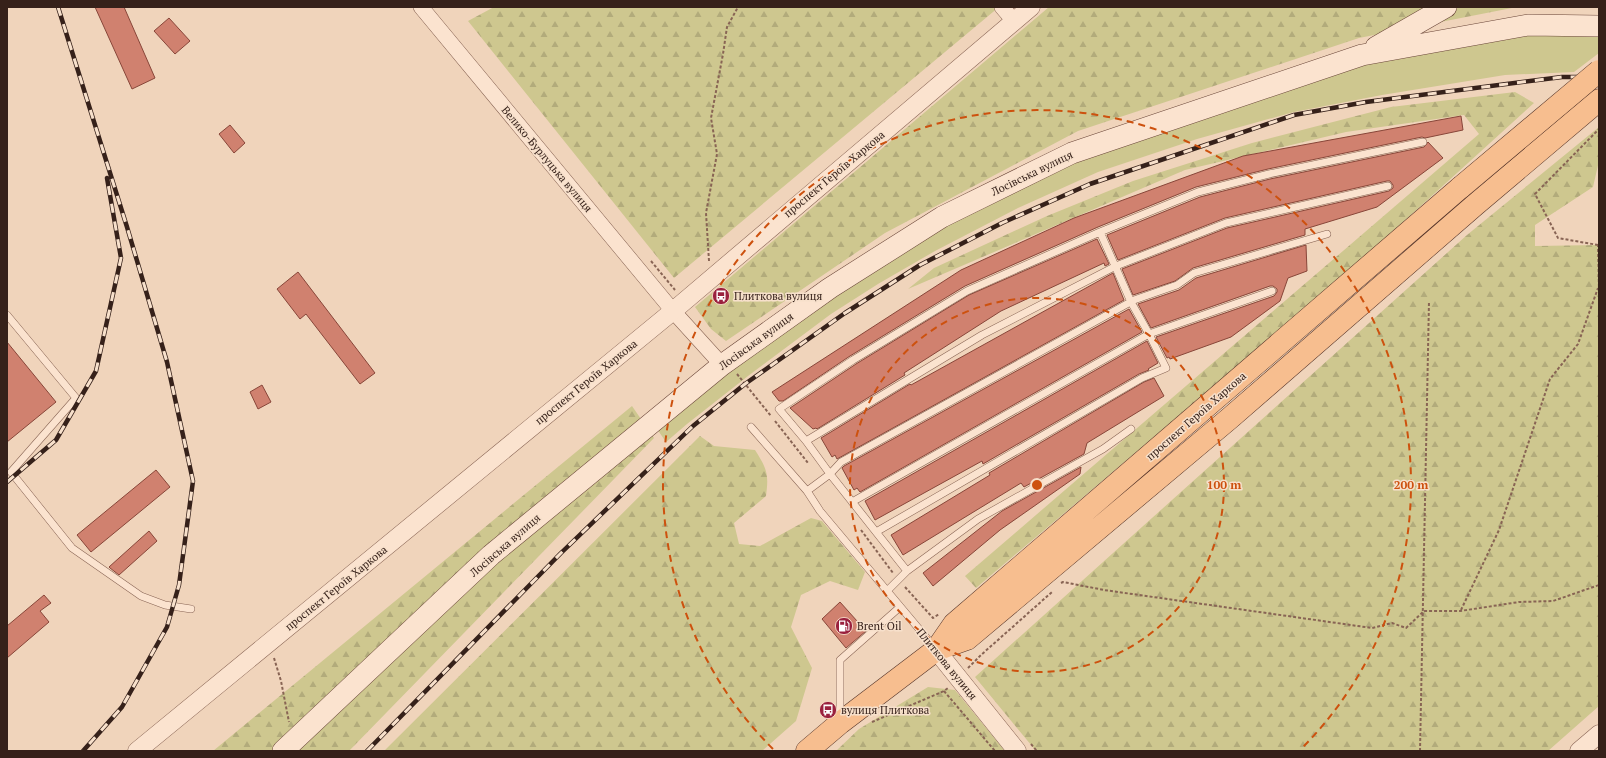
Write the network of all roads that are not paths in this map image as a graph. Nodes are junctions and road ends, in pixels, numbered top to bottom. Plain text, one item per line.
1 (421, 7) edge
2 (1002, 7) edge
3 (1031, 7) edge
4 (1446, 7) edge
5 (1014, 21) junction
6 (1599, 26) edge
7 (1362, 55) junction
8 (1599, 71) edge
9 (1599, 100) edge
10 (1423, 142) dead end
11 (1388, 186) dead end
12 (1100, 232) junction
13 (1327, 234) dead end
14 (1116, 266) junction
15 (1272, 291) dead end
16 (1131, 302) junction
17 (673, 311) junction
18 (7, 315) edge
19 (1149, 334) junction
20 (722, 366) junction
21 (751, 427) dead end
22 (1131, 428) dead end
23 (806, 441) junction
24 (9, 473) edge
25 (830, 474) junction
26 (807, 491) junction
27 (852, 502) junction
28 (876, 532) junction
29 (907, 571) junction
30 (887, 591) junction
31 (900, 607) junction
32 (191, 609) dead end
33 (936, 650) junction
34 (840, 723) junction
35 (1599, 734) edge
36 (288, 747) edge
37 (137, 751) edge
38 (808, 751) edge
39 (1017, 751) edge
40 (1579, 751) edge

1 - 17 street, Велико-Бурлуцька вулиця
2 - 5 street
3 - 5 street, проспект Героїв Харкова
4 - 7 main road
5 - 17 street, проспект Героїв Харкова
6 - 7 main road
7 - 20 main road, Лосівська вулиця
8 - 33 main road, проспект Героїв Харкова, bridge
9 - 33 main road, проспект Героїв Харкова
10 - 12 lane
11 - 14 lane
12 - 14 lane
12 - 23 lane
13 - 16 lane
14 - 16 lane
14 - 23 lane
15 - 19 lane
16 - 19 lane
16 - 25 lane
17 - 20 street
17 - 37 street, проспект Героїв Харкова
18 - 24 lane
19 - 27 lane
19 - 28 lane
20 - 36 main road, Лосівська вулиця
21 - 26 lane, Плиткова вулиця
22 - 29 lane
23 - 25 lane
24 - 32 lane
25 - 26 lane
25 - 27 lane
26 - 30 lane, Плиткова вулиця
27 - 28 lane
28 - 29 lane
29 - 30 lane
30 - 31 lane, Плиткова вулиця
31 - 33 lane, Плиткова вулиця
31 - 34 lane
33 - 34 main road, проспект Героїв Харкова
33 - 39 street, Плиткова вулиця
34 - 38 main road, проспект Героїв Харкова
35 - 40 street

